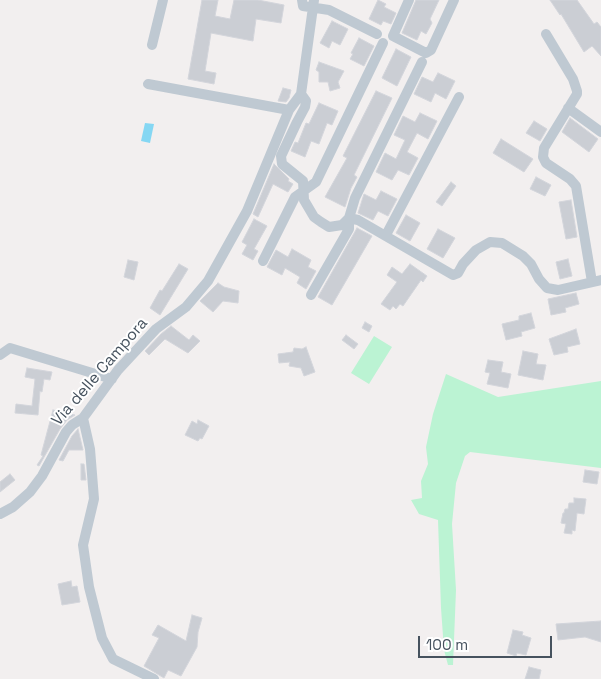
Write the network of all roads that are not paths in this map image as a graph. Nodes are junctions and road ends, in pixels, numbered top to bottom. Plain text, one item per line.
1 (163, 0) edge
2 (302, 0) edge
3 (409, 0) edge
4 (454, 0) edge
5 (314, 4) edge
6 (377, 34) dead end
7 (546, 34) dead end
8 (383, 44) dead end
9 (152, 45) dead end
10 (422, 62) dead end
11 (148, 84) dead end
12 (301, 94) junction
13 (459, 97) dead end
14 (568, 108) junction
15 (289, 110) junction
16 (601, 132) edge
17 (304, 190) junction
18 (349, 218) junction
19 (386, 235) junction
20 (263, 261) dead end
21 (597, 281) edge
22 (311, 295) dead end
23 (0, 355) edge
24 (112, 379) junction
25 (83, 418) junction
26 (0, 514) edge
27 (154, 679) edge

1 - 9 street
2 - 5 street
3 - 4 street
5 - 6 street
5 - 12 street, Via delle Campora
7 - 14 street
8 - 17 street
10 - 18 street
11 - 15 street
12 - 15 street, Via delle Campora
12 - 17 street
13 - 19 street
14 - 16 street
14 - 21 street
15 - 24 street, Via delle Campora
17 - 18 street
17 - 20 street
18 - 19 street
18 - 22 street
19 - 21 street
23 - 24 street
24 - 25 street, Via delle Campora
25 - 26 street, Via delle Campora
25 - 27 street

